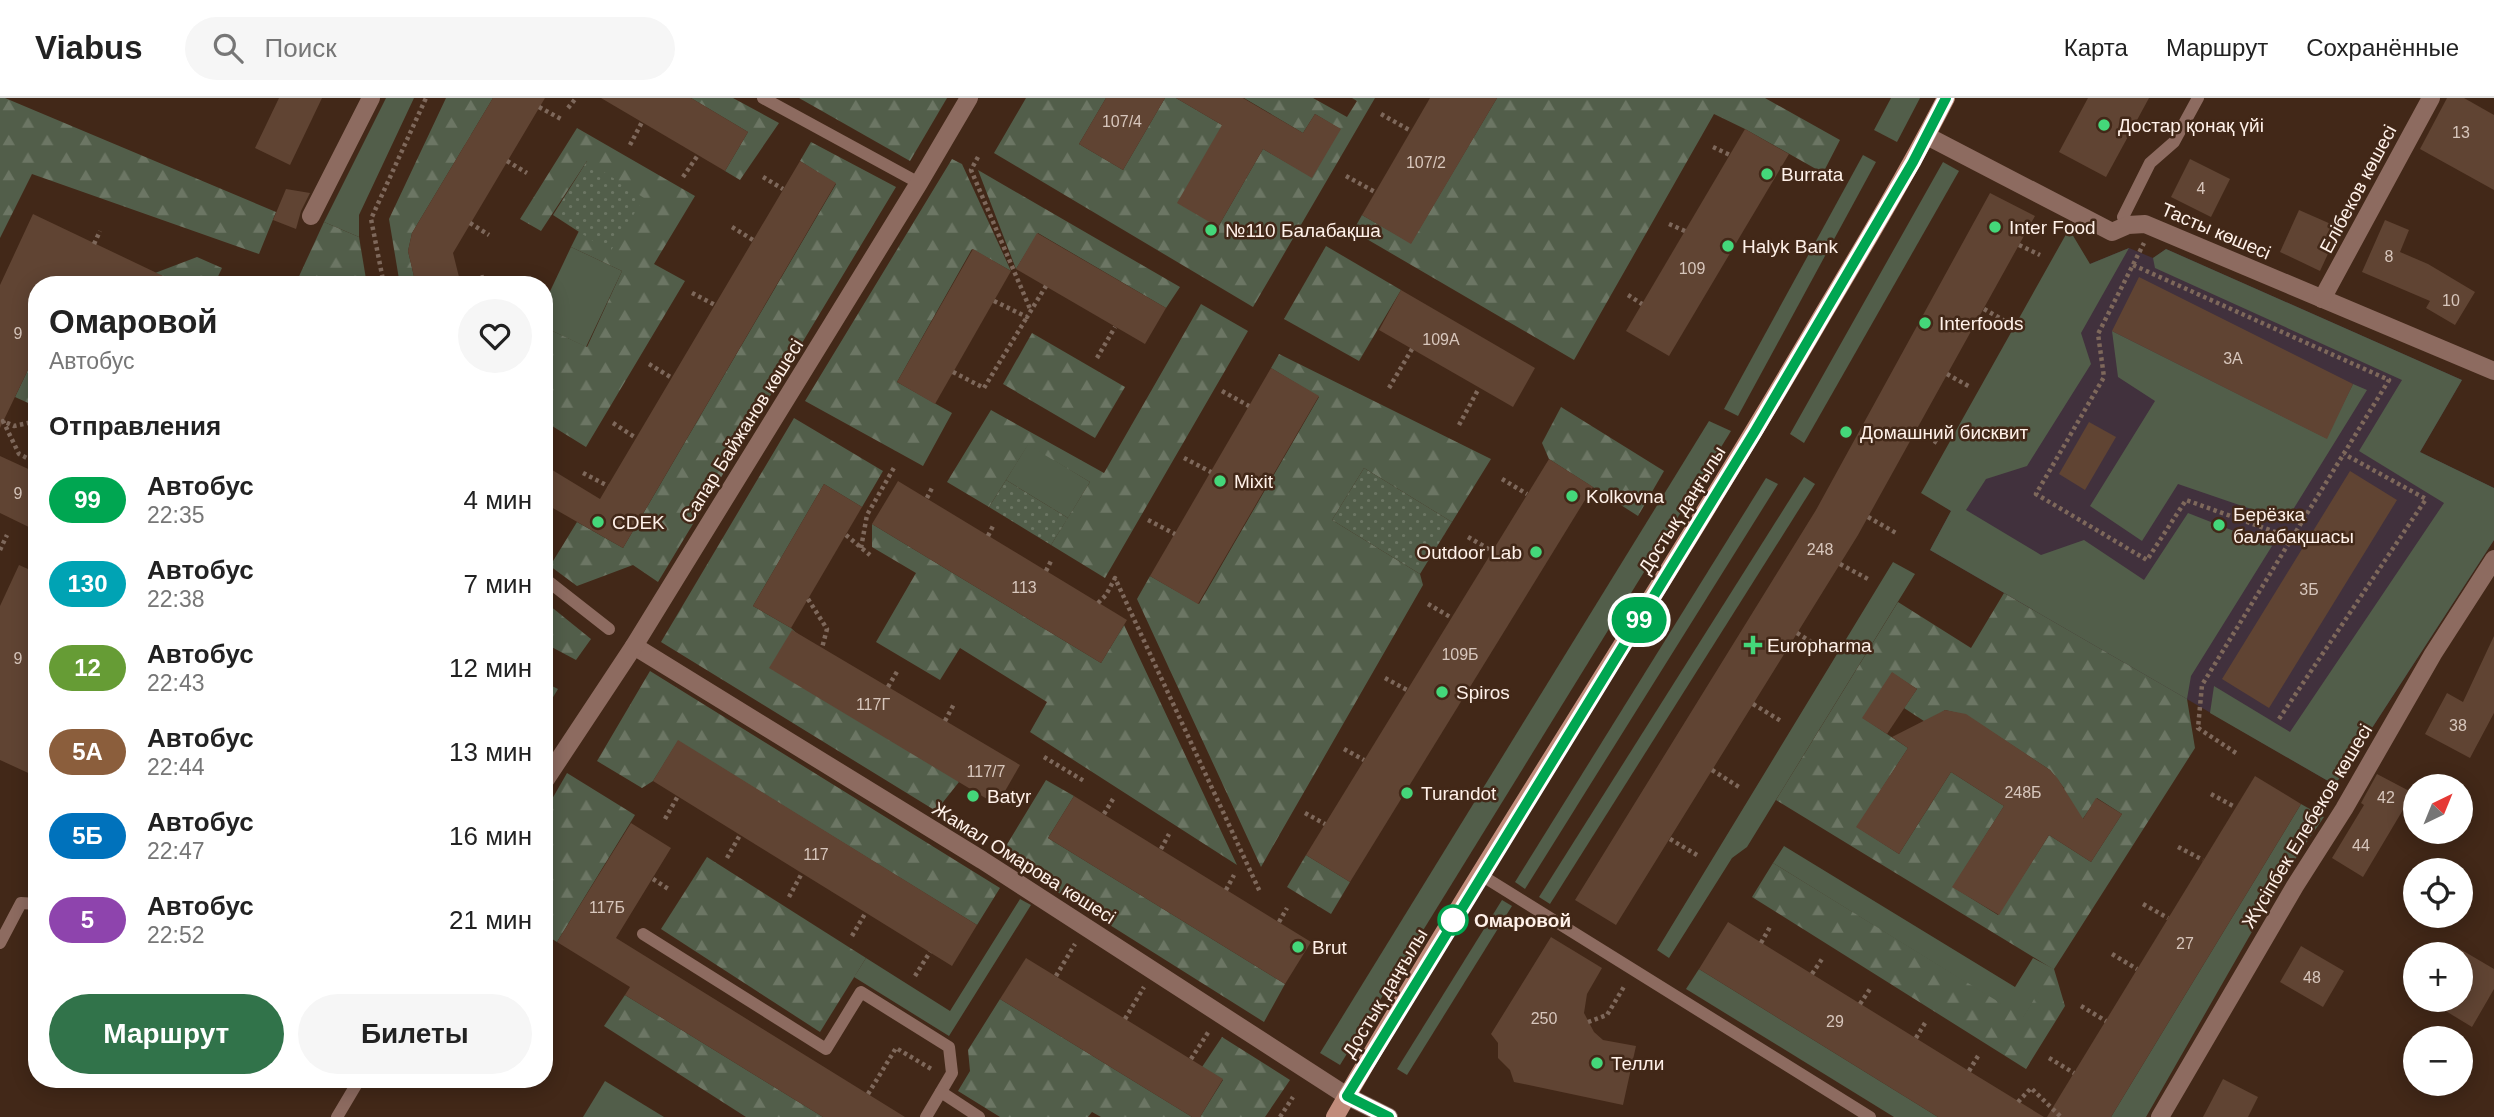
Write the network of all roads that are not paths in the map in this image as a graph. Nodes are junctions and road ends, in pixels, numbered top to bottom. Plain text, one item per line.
1 (371, 98) edge
2 (763, 98) edge
3 (969, 98) edge
4 (1946, 98) edge
5 (2198, 98) edge
6 (2431, 98) edge
7 (1927, 136) junction
8 (919, 183) junction
9 (311, 216) dead end
10 (2123, 217) dead end
11 (2322, 299) junction
12 (2494, 371) edge
13 (2494, 559) edge
14 (553, 585) edge
15 (608, 629) dead end
16 (634, 646) junction
17 (553, 768) edge
18 (1481, 874) junction
19 (28, 903) edge
20 (643, 934) dead end
21 (0, 943) edge
22 (354, 1088) edge
23 (941, 1092) junction
24 (1347, 1096) junction
25 (337, 1117) edge
26 (926, 1117) edge
27 (979, 1117) edge
28 (1335, 1117) edge
29 (1389, 1117) edge
30 (1870, 1117) edge
31 (2160, 1117) edge

1 - 9 street
2 - 8 lane
3 - 8 street, Сапар Байжанов көшесі
4 - 7 main road, Достық даңғылы
5 - 10 lane
6 - 11 street, Елібеков көшесі
7 - 11 street, Тасты көшесі
7 - 18 main road, Достық даңғылы
8 - 16 street, Сапар Байжанов көшесі
11 - 12 street, Тасты көшесі
13 - 31 street, Жүсіпбек Елебеков көшесі
14 - 15 lane
16 - 17 street, Сапар Байжанов көшесі
16 - 24 street, Жамал Омарова көшесі
18 - 24 main road, Достық даңғылы
18 - 30 lane
19 - 21 lane
20 - 23 lane
22 - 25 lane
23 - 26 lane
23 - 27 lane
24 - 28 main road, Достық даңғылы
24 - 29 street, Жамал Омарова көшесі

